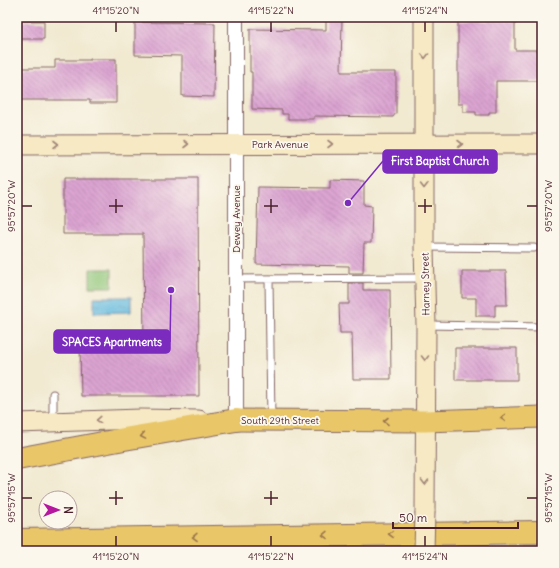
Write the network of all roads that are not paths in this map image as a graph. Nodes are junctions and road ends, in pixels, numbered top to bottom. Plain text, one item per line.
1 (236, 17) edge
2 (424, 17) edge
3 (17, 144) edge
4 (236, 144) junction
5 (425, 144) junction
6 (542, 144) edge
7 (424, 247) junction
8 (534, 248) dead end
9 (424, 278) junction
10 (236, 279) junction
11 (269, 279) junction
12 (426, 326) junction
13 (542, 326) edge
14 (52, 394) dead end
15 (542, 417) edge
16 (236, 420) junction
17 (271, 420) junction
18 (425, 421) junction
19 (17, 423) edge
20 (53, 423) junction
21 (17, 459) edge
22 (542, 532) edge
23 (17, 540) edge
24 (424, 551) edge

1 - 4 street, Dewey Avenue
2 -> 5 main road, Harney Street
3 -> 4 main road, Park Avenue
4 -> 5 main road, Park Avenue
4 - 10 street, Dewey Avenue
5 -> 6 main road, Park Avenue
5 -> 7 main road, Harney Street
7 - 8 lane
7 - 9 main road, Harney Street
9 - 11 lane
9 - 12 main road, Harney Street
10 - 11 lane
10 - 16 street, Dewey Avenue
11 - 17 lane
12 - 13 lane
12 -> 18 main road, Harney Street
14 - 20 lane
15 -> 18 main road, South 29th Street
16 - 17 main road, South 29th Street
16 -> 20 main road, South 29th Street
16 -> 21 highway
18 -> 17 main road, South 29th Street
18 -> 24 main road, Harney Street, bridge
19 - 20 main road, South 29th Street
22 -> 23 highway

